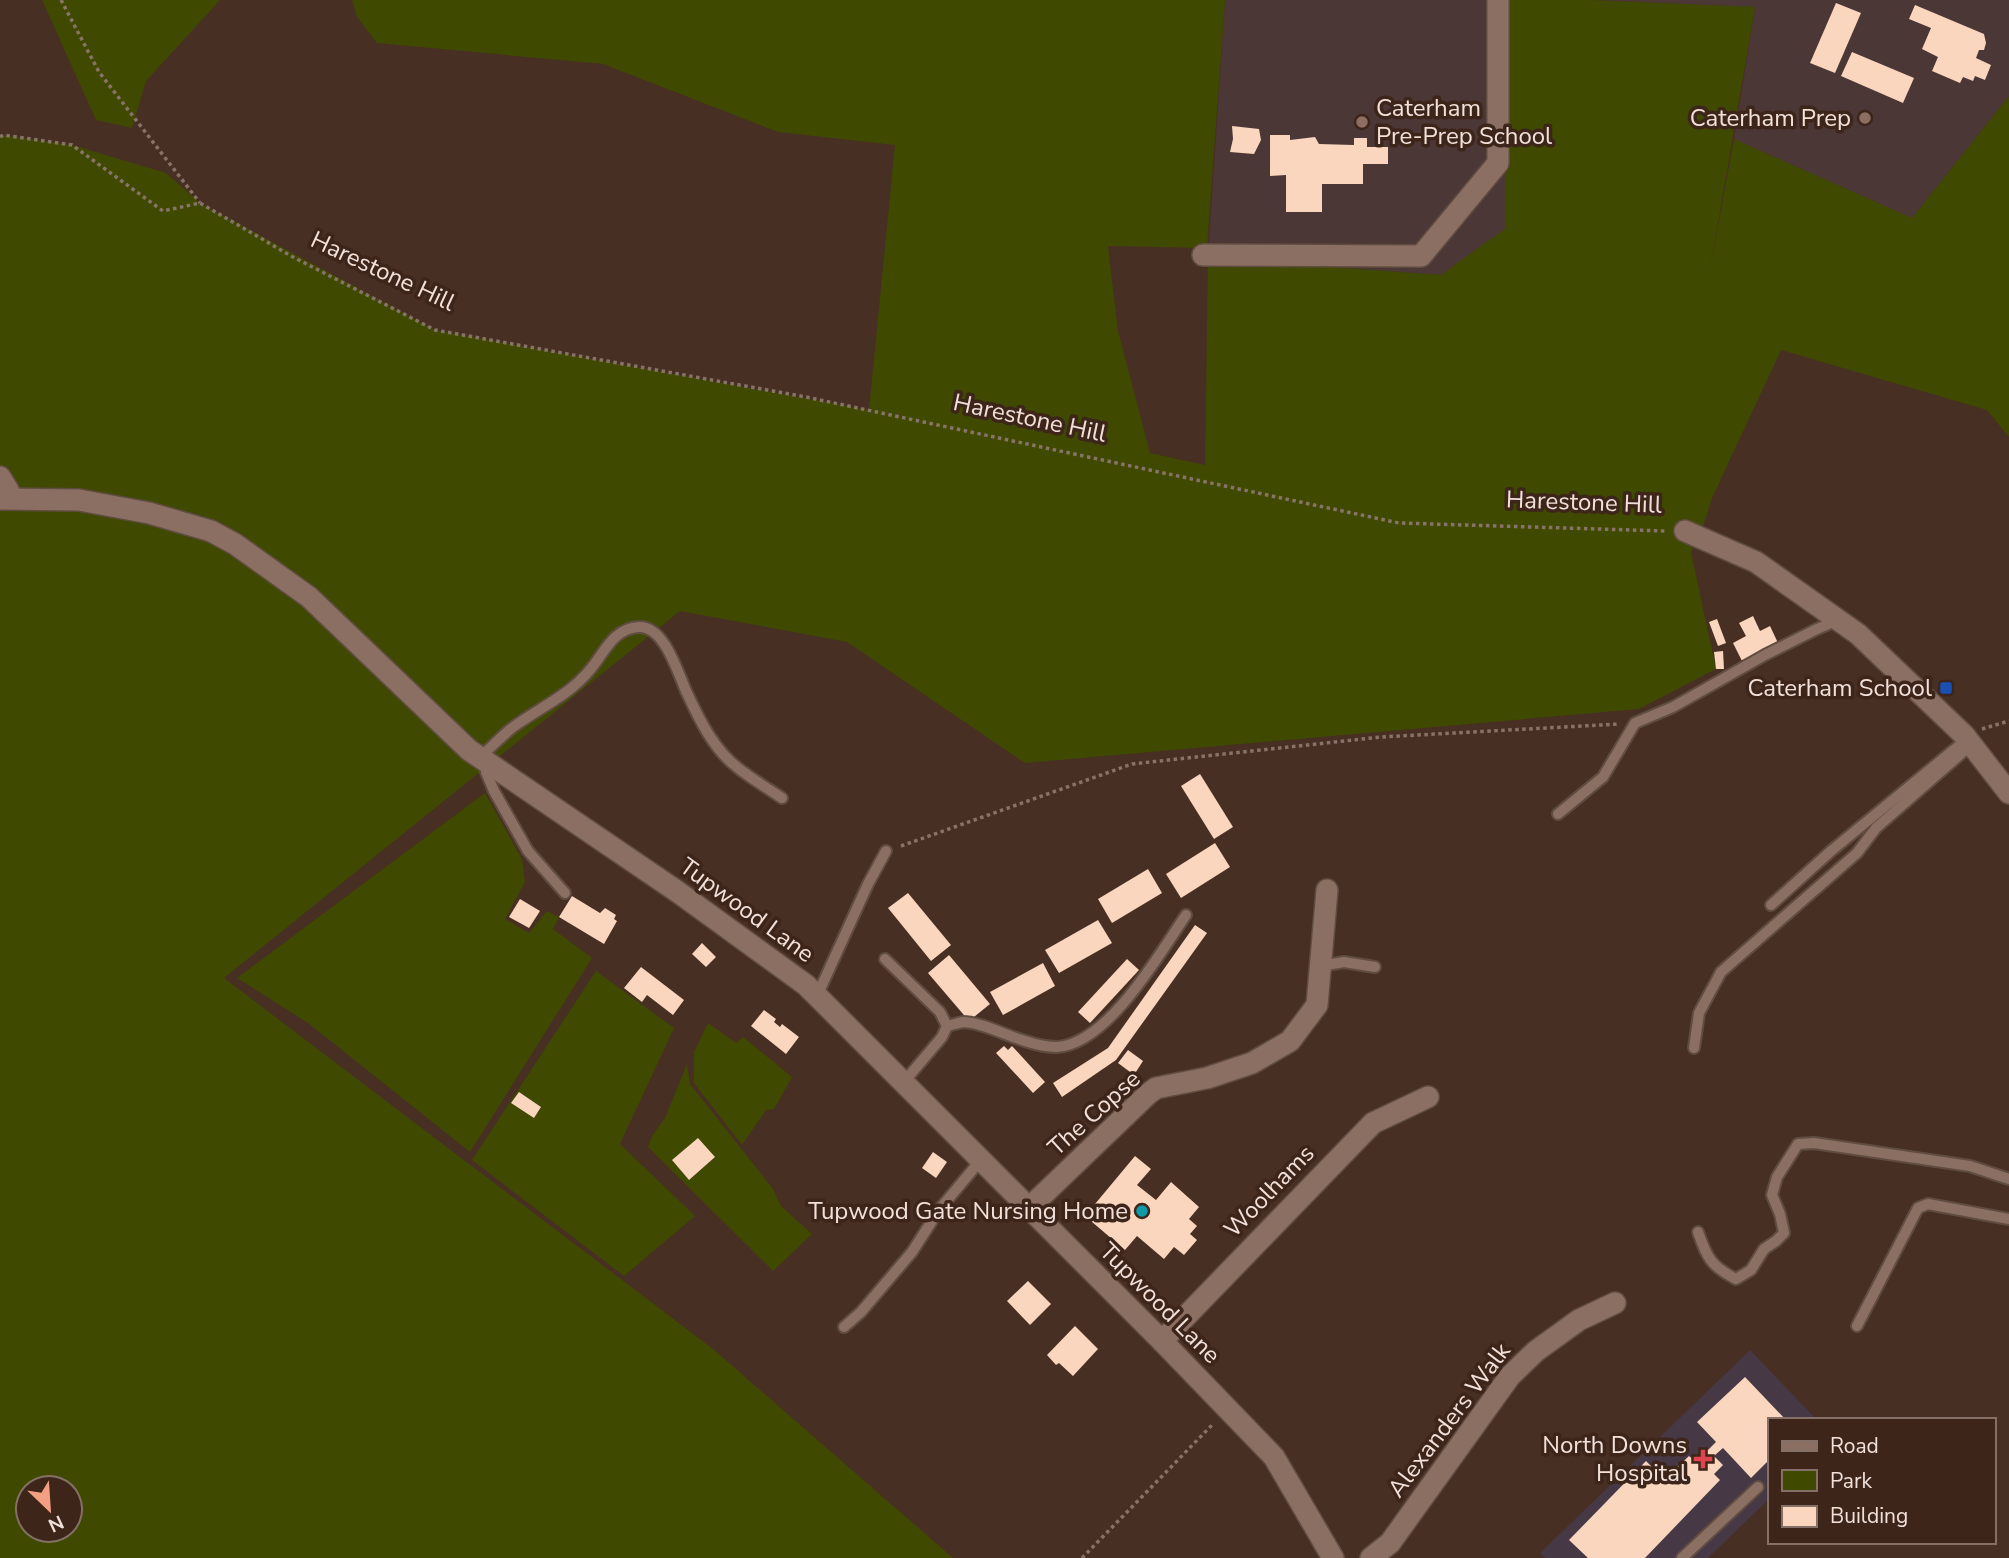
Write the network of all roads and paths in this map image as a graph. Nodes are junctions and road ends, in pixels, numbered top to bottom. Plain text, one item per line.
1 (61, 0) edge
2 (1498, 0) edge
3 (0, 136) edge
4 (200, 204) junction
5 (1203, 255) dead end
6 (0, 477) edge
7 (5, 499) edge
8 (1685, 531) joint
9 (1838, 620) junction
10 (1635, 723) junction
11 (1969, 742) junction
12 (484, 760) junction
13 (2009, 793) edge
14 (782, 798) dead end
15 (1558, 814) dead end
16 (886, 851) joint
17 (1327, 890) dead end
18 (565, 893) dead end
19 (1771, 905) dead end
20 (1186, 915) dead end
21 (885, 959) dead end
22 (1321, 966) junction
23 (1375, 967) dead end
24 (817, 996) junction
25 (947, 1026) junction
26 (1694, 1048) dead end
27 (903, 1083) junction
28 (1428, 1097) dead end
29 (980, 1161) junction
30 (2009, 1179) edge
31 (1028, 1209) junction
32 (2009, 1219) edge
33 (1698, 1231) dead end
34 (1615, 1303) dead end
35 (1857, 1326) dead end
36 (844, 1327) dead end
37 (1162, 1341) junction
38 (1228, 1409) junction
39 (1758, 1487) dead end
40 (1082, 1558) edge
41 (1333, 1558) edge
42 (1371, 1558) edge
43 (1682, 1558) edge

1 - 4 path
2 - 5 street
3 - 4 path
4 - 8 path, Harestone Hill
6 - 7 street
7 - 12 street, Tupwood Lane
8 - 9 street, Harestone Hill
9 - 10 lane
9 - 11 street, Harestone Hill
10 - 15 lane
10 - 16 path
11 - 13 street, Harestone Hill
11 - 19 lane
11 - 26 lane
12 - 14 lane
12 - 18 lane
12 - 24 street, Tupwood Lane
16 - 24 lane
17 - 22 street, The Copse
20 - 25 lane
21 - 25 lane
22 - 23 lane
22 - 31 street, The Copse
24 - 27 street, Tupwood Lane
25 - 27 lane
27 - 29 street, Tupwood Lane
28 - 37 street, Woolhams
29 - 31 street, Tupwood Lane
29 - 36 lane
30 - 33 lane
31 - 37 street, Tupwood Lane
32 - 35 lane
34 - 42 street, Alexanders Walk
37 - 38 street, Tupwood Lane
38 - 40 path
38 - 41 street, Tupwood Lane
39 - 43 lane

